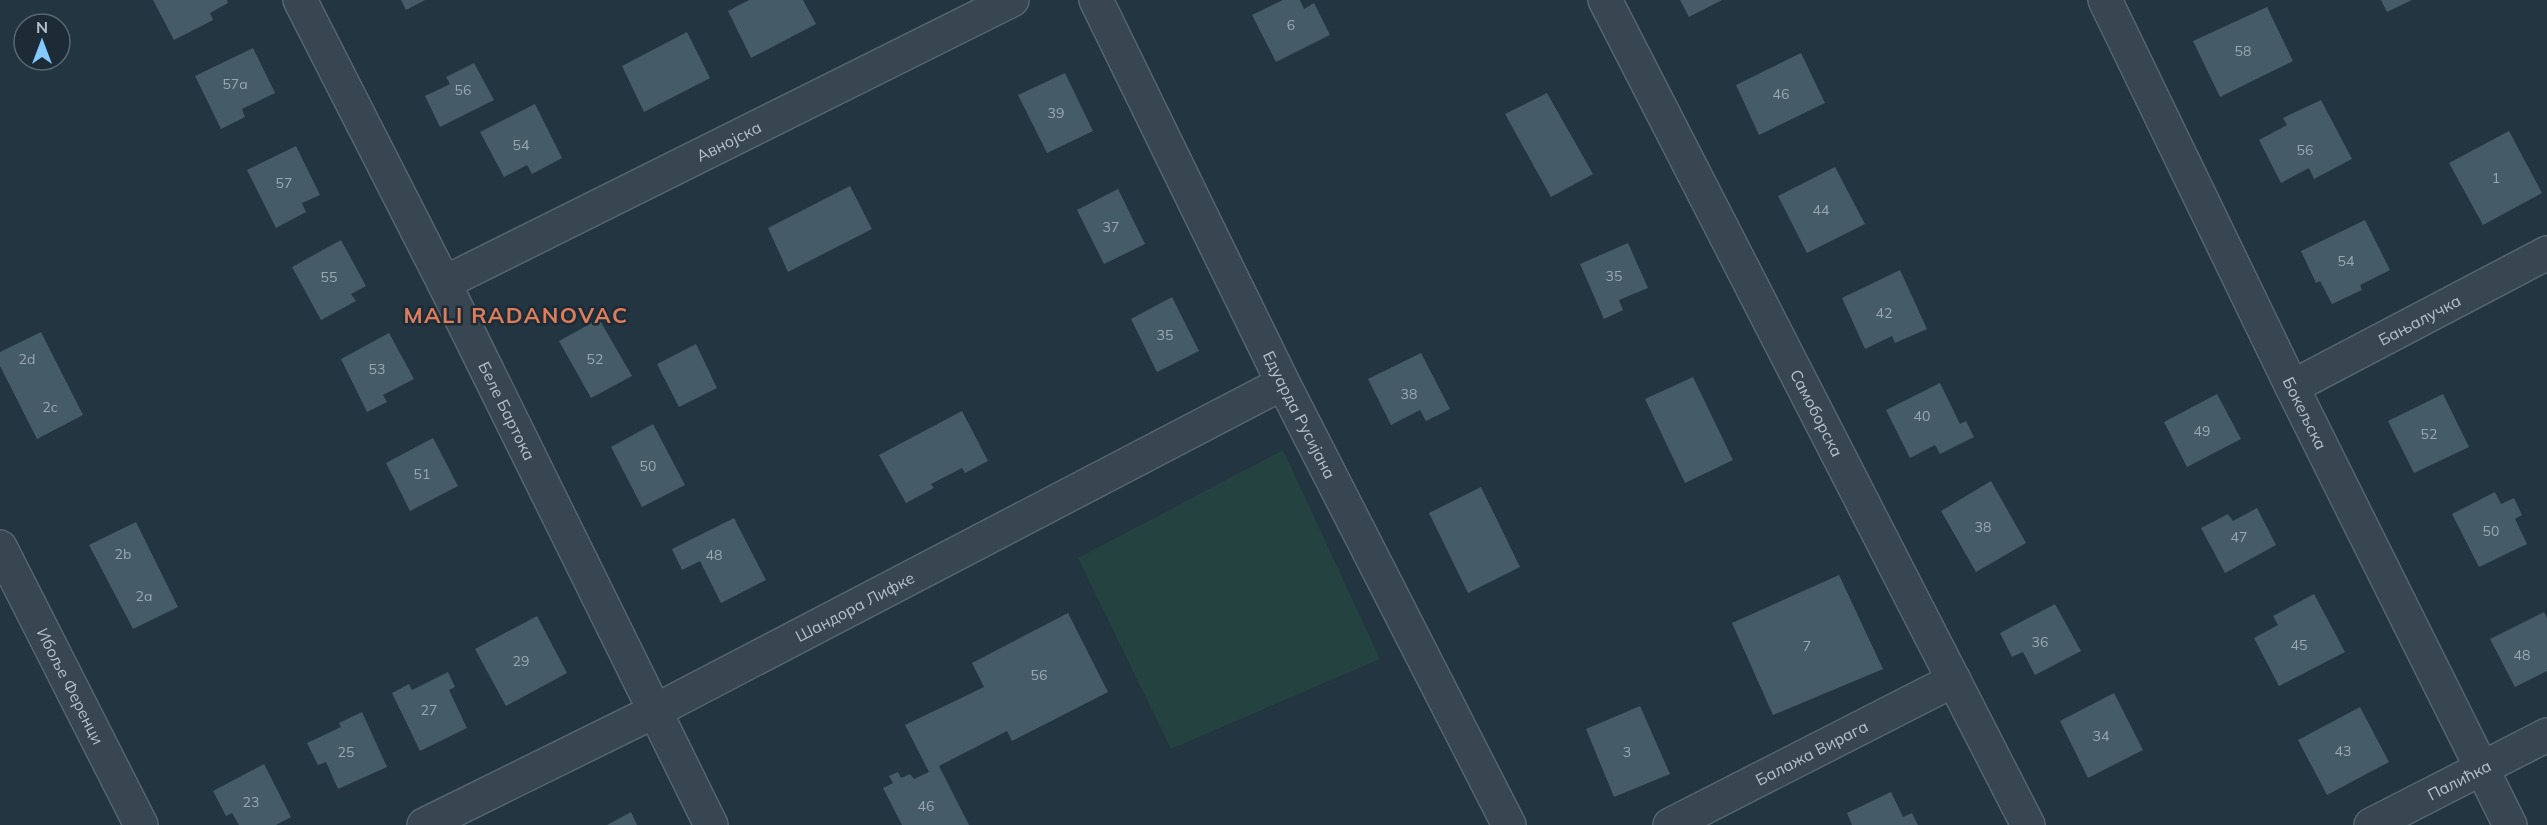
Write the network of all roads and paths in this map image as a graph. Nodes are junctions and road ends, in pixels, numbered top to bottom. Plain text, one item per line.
1 (300, 0) edge
2 (1012, 0) edge
3 (1096, 0) edge
4 (1605, 0) edge
5 (2105, 0) edge
6 (2547, 253) edge
7 (444, 283) junction
8 (1283, 383) junction
9 (2292, 387) junction
10 (0, 547) edge
11 (1954, 680) junction
12 (653, 712) junction
13 (2547, 735) edge
14 (2481, 770) junction
15 (141, 825) edge
16 (424, 825) edge
17 (711, 825) edge
18 (1509, 825) edge
19 (1671, 825) edge
20 (2028, 825) edge
21 (2371, 825) edge
22 (2510, 825) edge

1 - 7 street, Беле Бартока
2 - 7 street, Авнојска
3 - 8 street, Едуарда Русијана
4 - 11 street, Самоборска
5 - 9 street, Бокељска
6 - 9 street, Бањалучка
7 - 12 street, Беле Бартока
8 - 12 street, Шандора Лифке
8 - 18 street, Едуарда Русијана
9 - 14 street, Бокељска
10 - 15 street, Ибоље Ференци
11 - 19 street, Балажа Вирага
11 - 20 street, Самоборска
12 - 16 street, Шандора Лифке
12 - 17 street, Беле Бартока
13 - 14 street, Палићка
14 - 21 street, Палићка
14 - 22 street, Бокељска

